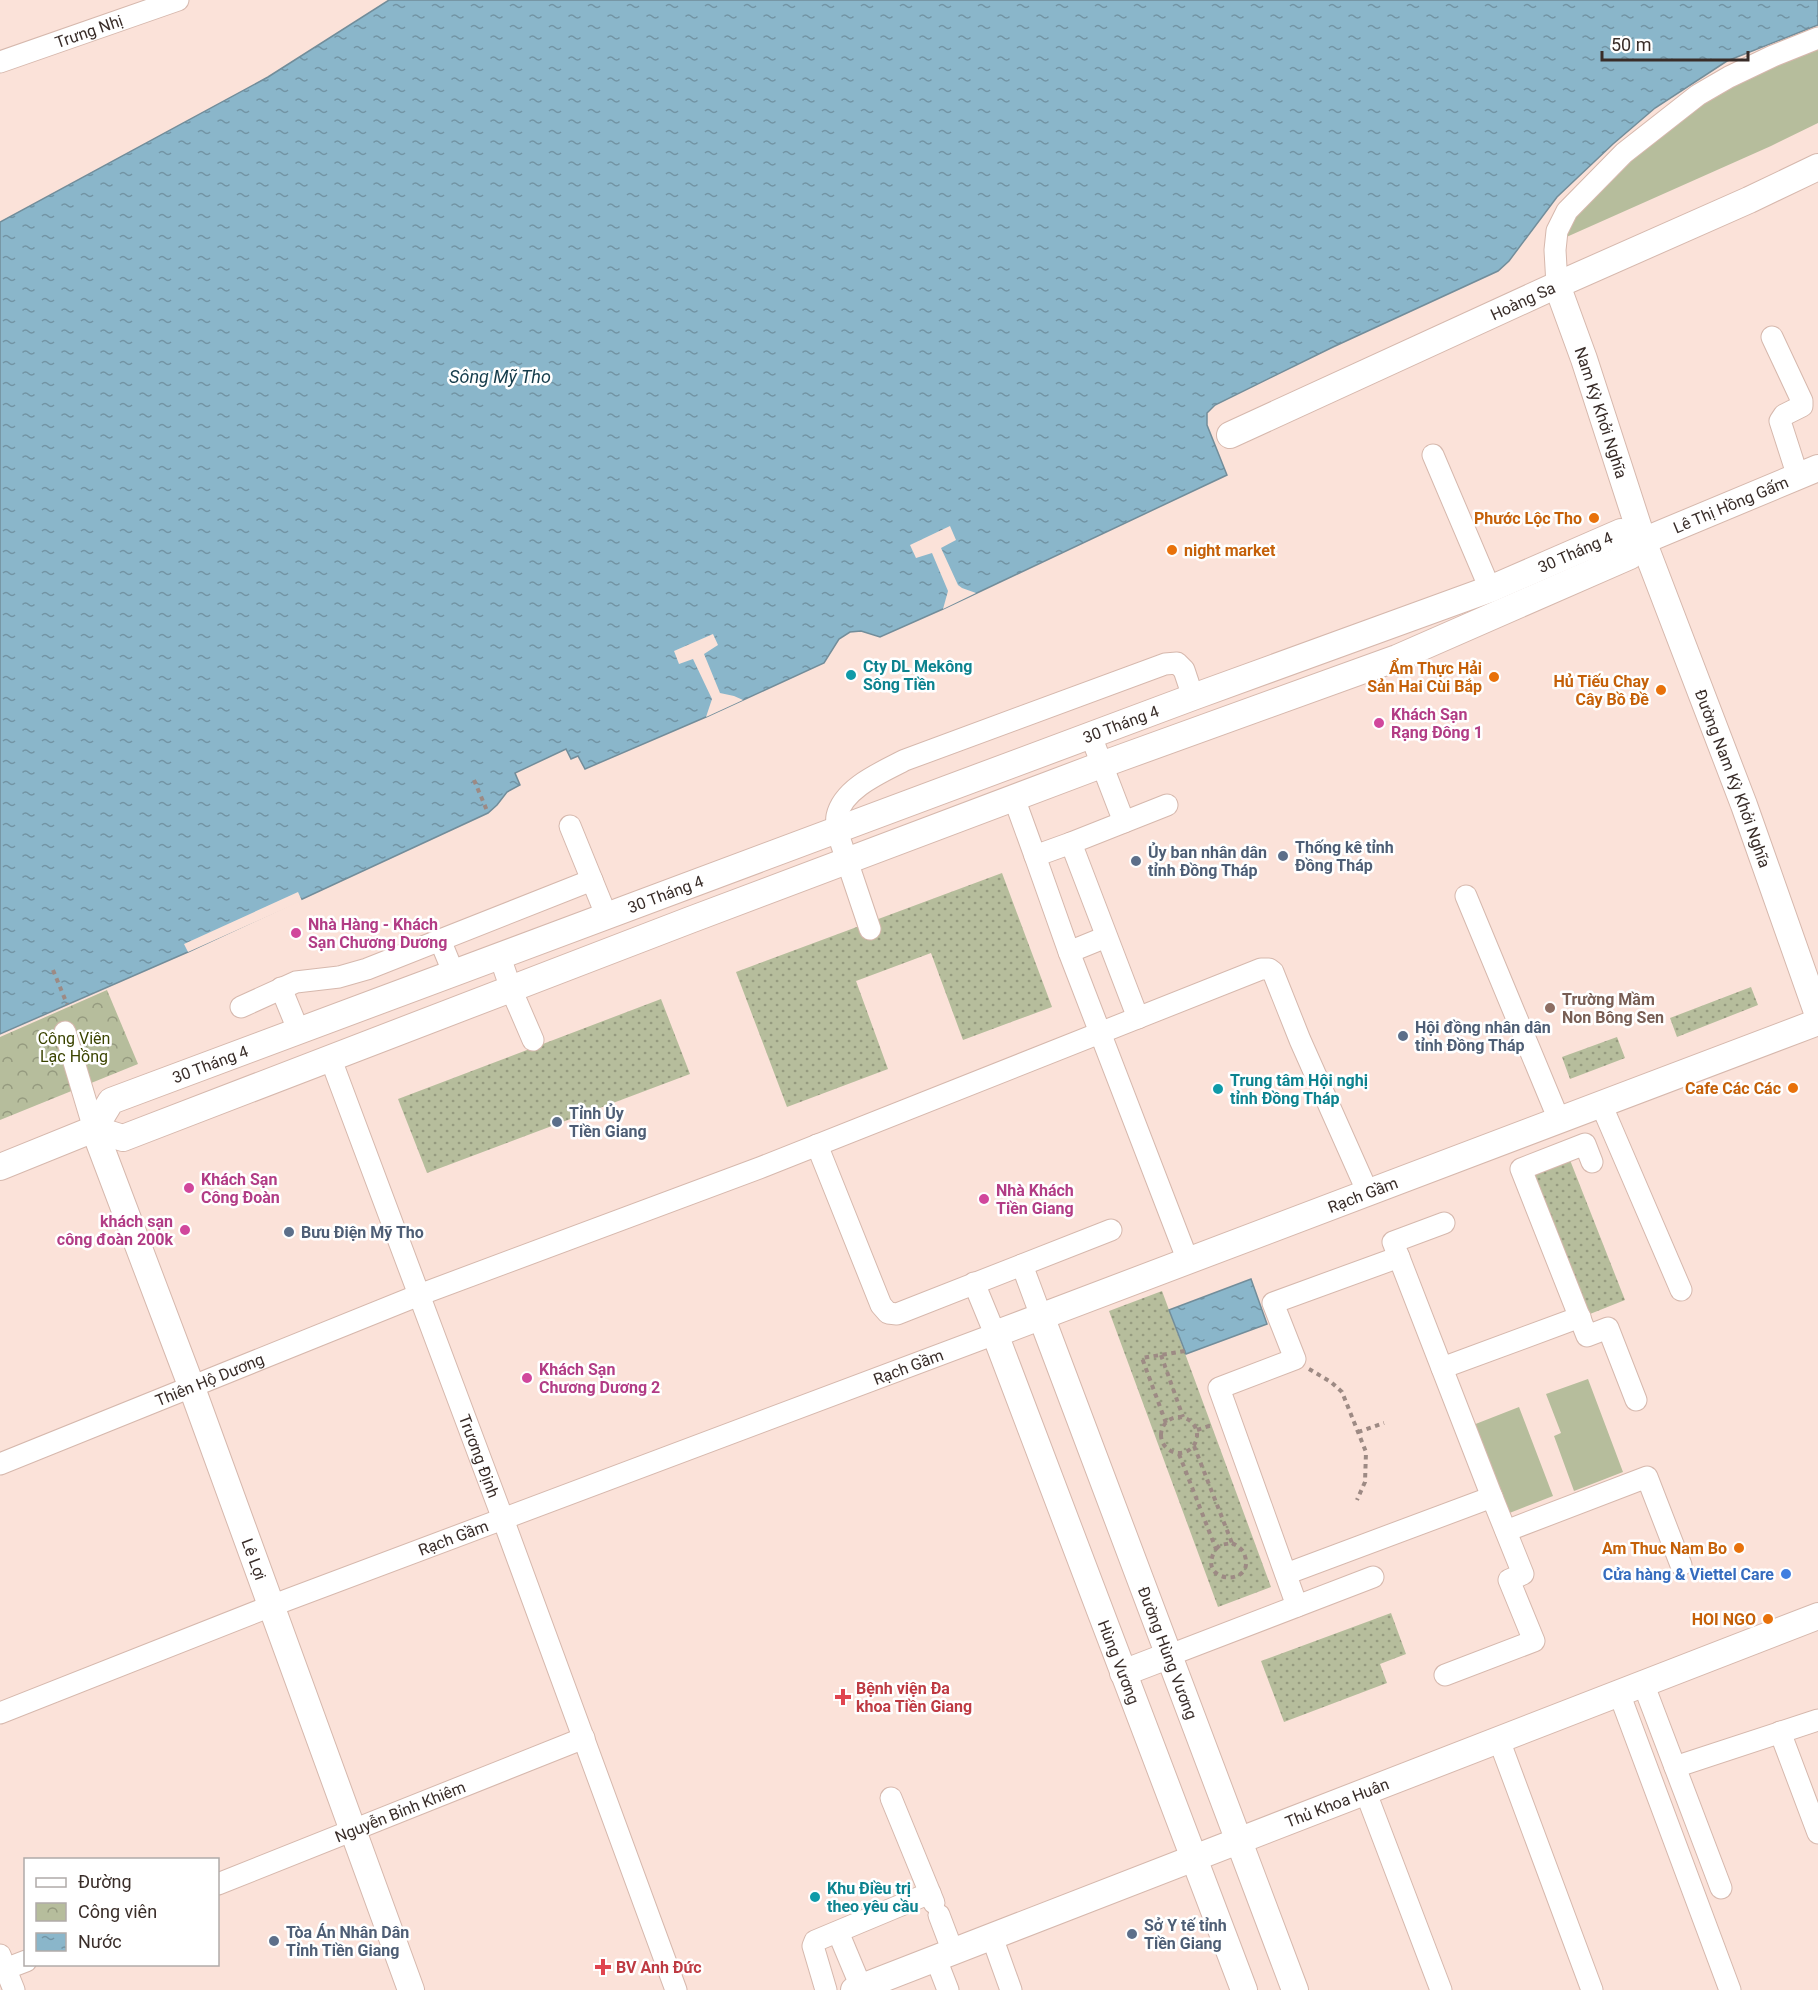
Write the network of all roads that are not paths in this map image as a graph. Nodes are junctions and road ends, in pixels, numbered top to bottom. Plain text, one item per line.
1 (178, 0) edge
2 (1818, 38) edge
3 (0, 62) edge
4 (1818, 167) edge
5 (1557, 285) junction
6 (1772, 337) dead end
7 (1230, 435) dead end
8 (1432, 454) dead end
9 (1808, 472) edge
10 (1643, 541) junction
11 (1490, 589) junction
12 (1387, 628) junction
13 (1397, 658) junction
14 (1193, 697) junction
15 (1203, 728) junction
16 (1091, 736) junction
17 (1101, 765) junction
18 (1014, 798) junction
19 (1167, 805) dead end
20 (1124, 822) junction
21 (570, 826) dead end
22 (837, 831) junction
23 (1071, 843) junction
24 (1035, 856) junction
25 (847, 862) junction
26 (592, 880) junction
27 (679, 890) junction
28 (1466, 896) dead end
29 (607, 917) junction
30 (690, 920) junction
31 (870, 929) dead end
32 (1106, 937) junction
33 (440, 940) junction
34 (1069, 952) junction
35 (501, 957) junction
36 (454, 974) junction
37 (281, 988) junction
38 (512, 989) junction
39 (241, 1007) dead end
40 (1818, 1015) edge
41 (1138, 1018) junction
42 (1818, 1022) edge
43 (308, 1028) junction
44 (65, 1032) dead end
45 (1101, 1032) junction
46 (533, 1040) dead end
47 (330, 1057) junction
48 (1601, 1104) junction
49 (1560, 1120) junction
50 (94, 1129) junction
51 (817, 1145) junction
52 (1593, 1162) dead end
53 (0, 1167) edge
54 (1368, 1193) junction
55 (1444, 1223) dead end
56 (1111, 1230) dead end
57 (1399, 1257) junction
58 (1188, 1261) junction
59 (1022, 1265) junction
60 (974, 1283) junction
61 (1681, 1290) dead end
62 (420, 1295) junction
63 (1041, 1316) junction
64 (1580, 1317) junction
65 (995, 1334) junction
66 (1442, 1368) junction
67 (192, 1388) junction
68 (1636, 1400) dead end
69 (0, 1464) edge
70 (1492, 1497) junction
71 (504, 1519) junction
72 (1506, 1531) junction
73 (1681, 1565) dead end
74 (1286, 1574) junction
75 (1373, 1577) dead end
76 (271, 1606) junction
77 (1297, 1606) junction
78 (1817, 1619) edge
79 (1170, 1655) junction
80 (1123, 1673) junction
81 (1444, 1675) dead end
82 (1643, 1683) junction
83 (1619, 1693) junction
84 (0, 1713) edge
85 (1818, 1720) edge
86 (1780, 1732) junction
87 (584, 1738) junction
88 (1499, 1740) junction
89 (1675, 1767) junction
90 (1366, 1793) junction
91 (891, 1798) dead end
92 (353, 1830) junction
93 (1818, 1833) edge
94 (1240, 1840) junction
95 (1192, 1858) junction
96 (219, 1884) edge
97 (1721, 1888) dead end
98 (934, 1904) junction
99 (838, 1932) junction
100 (992, 1937) junction
101 (945, 1955) junction
102 (24, 1961) edge
103 (2, 1965) edge
104 (857, 1989) edge
105 (14, 1990) edge
106 (411, 1990) edge
107 (676, 1990) edge
108 (826, 1990) edge
109 (948, 1990) edge
110 (1011, 1990) edge
111 (1244, 1990) edge
112 (1295, 1990) edge
113 (1441, 1990) edge
114 (1592, 1990) edge
115 (1730, 1990) edge

1 - 3 street, Trưng Nhị
2 - 5 street
4 - 5 main road, Hoàng Sa
5 - 7 main road, Hoàng Sa
5 - 10 main road, Nam Kỳ Khởi Nghĩa
6 - 9 street
8 - 11 street
9 - 10 main road, Lê Thị Hồng Gấm
10 - 11 main road, 30 Tháng 4
10 - 13 main road, 30 Tháng 4
10 - 40 main road, Đường Nam Kỳ Khởi Nghĩa
11 - 12 main road, 30 Tháng 4
12 - 13 street
12 - 14 main road, 30 Tháng 4
13 - 15 main road, 30 Tháng 4
14 - 15 main road
14 - 16 main road, 30 Tháng 4
14 - 22 street
15 - 17 main road, 30 Tháng 4
16 - 17 street
16 - 22 main road, 30 Tháng 4
17 - 18 main road, 30 Tháng 4
17 - 20 street
18 - 24 street
18 - 25 main road, 30 Tháng 4
19 - 20 street
20 - 23 street
21 - 26 street
22 - 25 street
22 - 27 main road, 30 Tháng 4
23 - 24 street
23 - 32 street
24 - 34 street
25 - 30 main road, 30 Tháng 4
25 - 31 street
26 - 29 street
26 - 33 street
27 - 29 main road, 30 Tháng 4
27 - 30 street
28 - 49 street
29 - 35 main road, 30 Tháng 4
30 - 38 main road, 30 Tháng 4
32 - 34 street
32 - 41 street
33 - 36 street
33 - 37 street
34 - 45 street
35 - 36 main road, 30 Tháng 4
35 - 38 street
36 - 43 main road, 30 Tháng 4
37 - 39 street
37 - 43 street
38 - 46 street
38 - 47 main road, 30 Tháng 4
41 - 45 street, Thiên Hộ Dương
41 - 54 street, Thiên Hộ Dương
42 - 48 main road, Rạch Gầm
43 - 47 main road
43 - 50 main road, 30 Tháng 4
44 - 50 street
45 - 51 street, Thiên Hộ Dương
45 - 58 street
47 - 50 main road, 30 Tháng 4
47 - 62 street, Trương Định
48 - 49 main road, Rạch Gầm
48 - 61 street
49 - 54 main road, Rạch Gầm
50 - 53 main road
50 - 67 main road, Lê Lợi
51 - 60 street
51 - 62 street, Thiên Hộ Dương
52 - 64 street
54 - 58 main road, Rạch Gầm
55 - 57 street
56 - 59 street
57 - 66 street
57 - 74 street
58 - 63 main road, Rạch Gầm
59 - 60 street
59 - 63 street
60 - 65 street
62 - 67 street, Thiên Hộ Dương
62 - 71 street, Trương Định
63 - 65 main road, Rạch Gầm
63 - 79 main road, Đường Hùng Vương
64 - 66 street
64 - 68 street
65 - 71 street, Rạch Gầm
65 - 80 main road, Hùng Vương
66 - 70 street
67 - 69 street, Thiên Hộ Dương
67 - 76 main road, Lê Lợi
70 - 72 street
70 - 74 street
71 - 76 street, Rạch Gầm
71 - 87 street, Trương Định
72 - 73 street
72 - 81 street
74 - 77 street
75 - 77 street
76 - 84 street, Rạch Gầm
76 - 92 main road, Lê Lợi
77 - 79 street
78 - 82 main road, Thủ Khoa Huân
79 - 80 main road
79 - 94 main road, Đường Hùng Vương
80 - 95 main road, Hùng Vương
82 - 83 main road, Thủ Khoa Huân
82 - 89 street
83 - 88 main road, Thủ Khoa Huân
83 - 115 street
85 - 86 street
86 - 89 street
86 - 93 street
87 - 92 street, Nguyễn Bỉnh Khiêm
87 - 107 street, Trương Định
88 - 90 main road, Thủ Khoa Huân
88 - 114 street
89 - 97 street
90 - 94 main road, Thủ Khoa Huân
90 - 113 street
91 - 98 street
92 - 96 street, Nguyễn Bỉnh Khiêm
92 - 106 main road, Lê Lợi
94 - 95 main road, Thủ Khoa Huân
94 - 112 main road, Đường Hùng Vương
95 - 100 main road, Thủ Khoa Huân
95 - 111 main road, Hùng Vương
98 - 99 street
98 - 101 street
99 - 104 street
99 - 108 street
100 - 101 main road, Thủ Khoa Huân
100 - 110 street
101 - 104 main road, Thủ Khoa Huân
101 - 109 street
102 - 103 street
103 - 105 street

